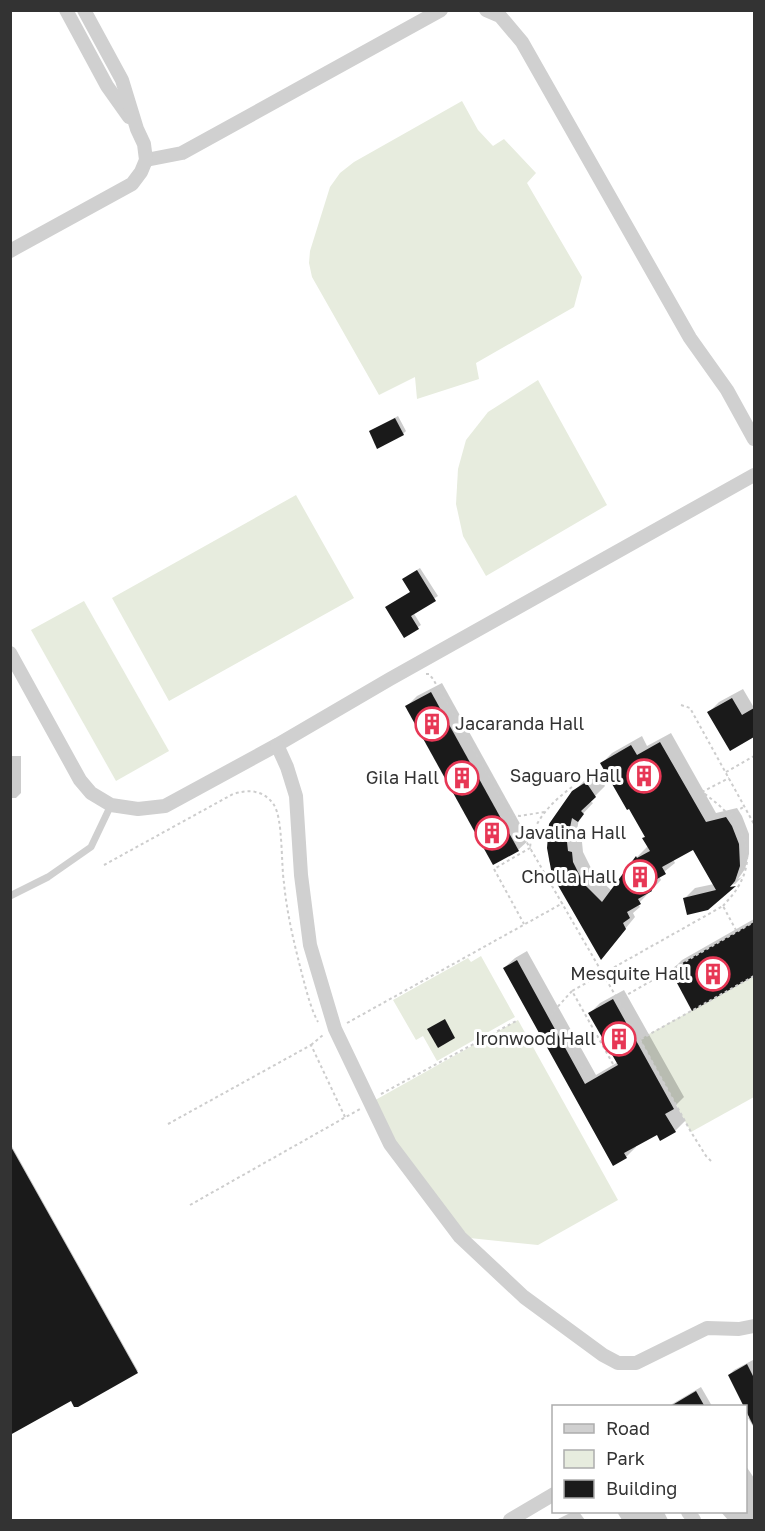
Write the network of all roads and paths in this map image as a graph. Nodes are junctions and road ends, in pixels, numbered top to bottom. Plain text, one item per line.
1 (66, 10) edge
2 (84, 10) edge
3 (441, 10) edge
4 (486, 10) edge
5 (137, 129) junction
6 (146, 160) junction
7 (10, 251) edge
8 (754, 439) edge
9 (754, 475) edge
10 (10, 653) edge
11 (414, 666) junction
12 (681, 705) dead end
13 (277, 745) junction
14 (754, 756) edge
15 (726, 772) junction
16 (729, 778) junction
17 (572, 787) dead end
18 (111, 805) junction
19 (745, 806) junction
20 (544, 812) junction
21 (510, 815) junction
22 (730, 815) junction
23 (754, 824) edge
24 (530, 848) junction
25 (104, 865) dead end
26 (10, 896) edge
27 (563, 903) junction
28 (723, 906) junction
29 (754, 922) edge
30 (524, 924) junction
31 (737, 932) junction
32 (603, 974) junction
33 (754, 976) edge
34 (572, 991) junction
35 (618, 1000) junction
36 (518, 1020) dead end
37 (329, 1032) junction
38 (640, 1039) junction
39 (311, 1045) junction
40 (613, 1064) dead end
41 (588, 1078) dead end
42 (370, 1103) junction
43 (345, 1117) junction
44 (168, 1124) dead end
45 (711, 1161) dead end
46 (190, 1205) dead end
47 (754, 1326) edge
48 (552, 1495) edge
49 (510, 1521) edge

1 - 5 street
2 - 5 street
3 - 6 street
4 - 8 street
5 - 6 street
6 - 7 street
9 - 11 street
10 - 18 street
11 - 13 street
11 - 21 path
12 - 15 path
13 - 18 street
13 - 37 street
14 - 15 path
15 - 16 path
16 - 19 path
16 - 22 path
17 - 20 path
18 - 26 lane
19 - 22 path
19 - 23 path
20 - 21 path
20 - 24 path
21 - 24 path
22 - 28 path
24 - 27 path
24 - 30 path
25 - 37 path
27 - 30 path
27 - 32 path
28 - 31 path
28 - 32 path
29 - 31 path
30 - 37 path
31 - 35 path
32 - 34 path
32 - 35 path
33 - 38 path
34 - 40 path
34 - 41 path
35 - 38 path
36 - 42 path
37 - 39 path
37 - 42 street
38 - 45 path
39 - 43 path
39 - 44 path
42 - 43 path
42 - 47 street
43 - 46 path
48 - 49 street

